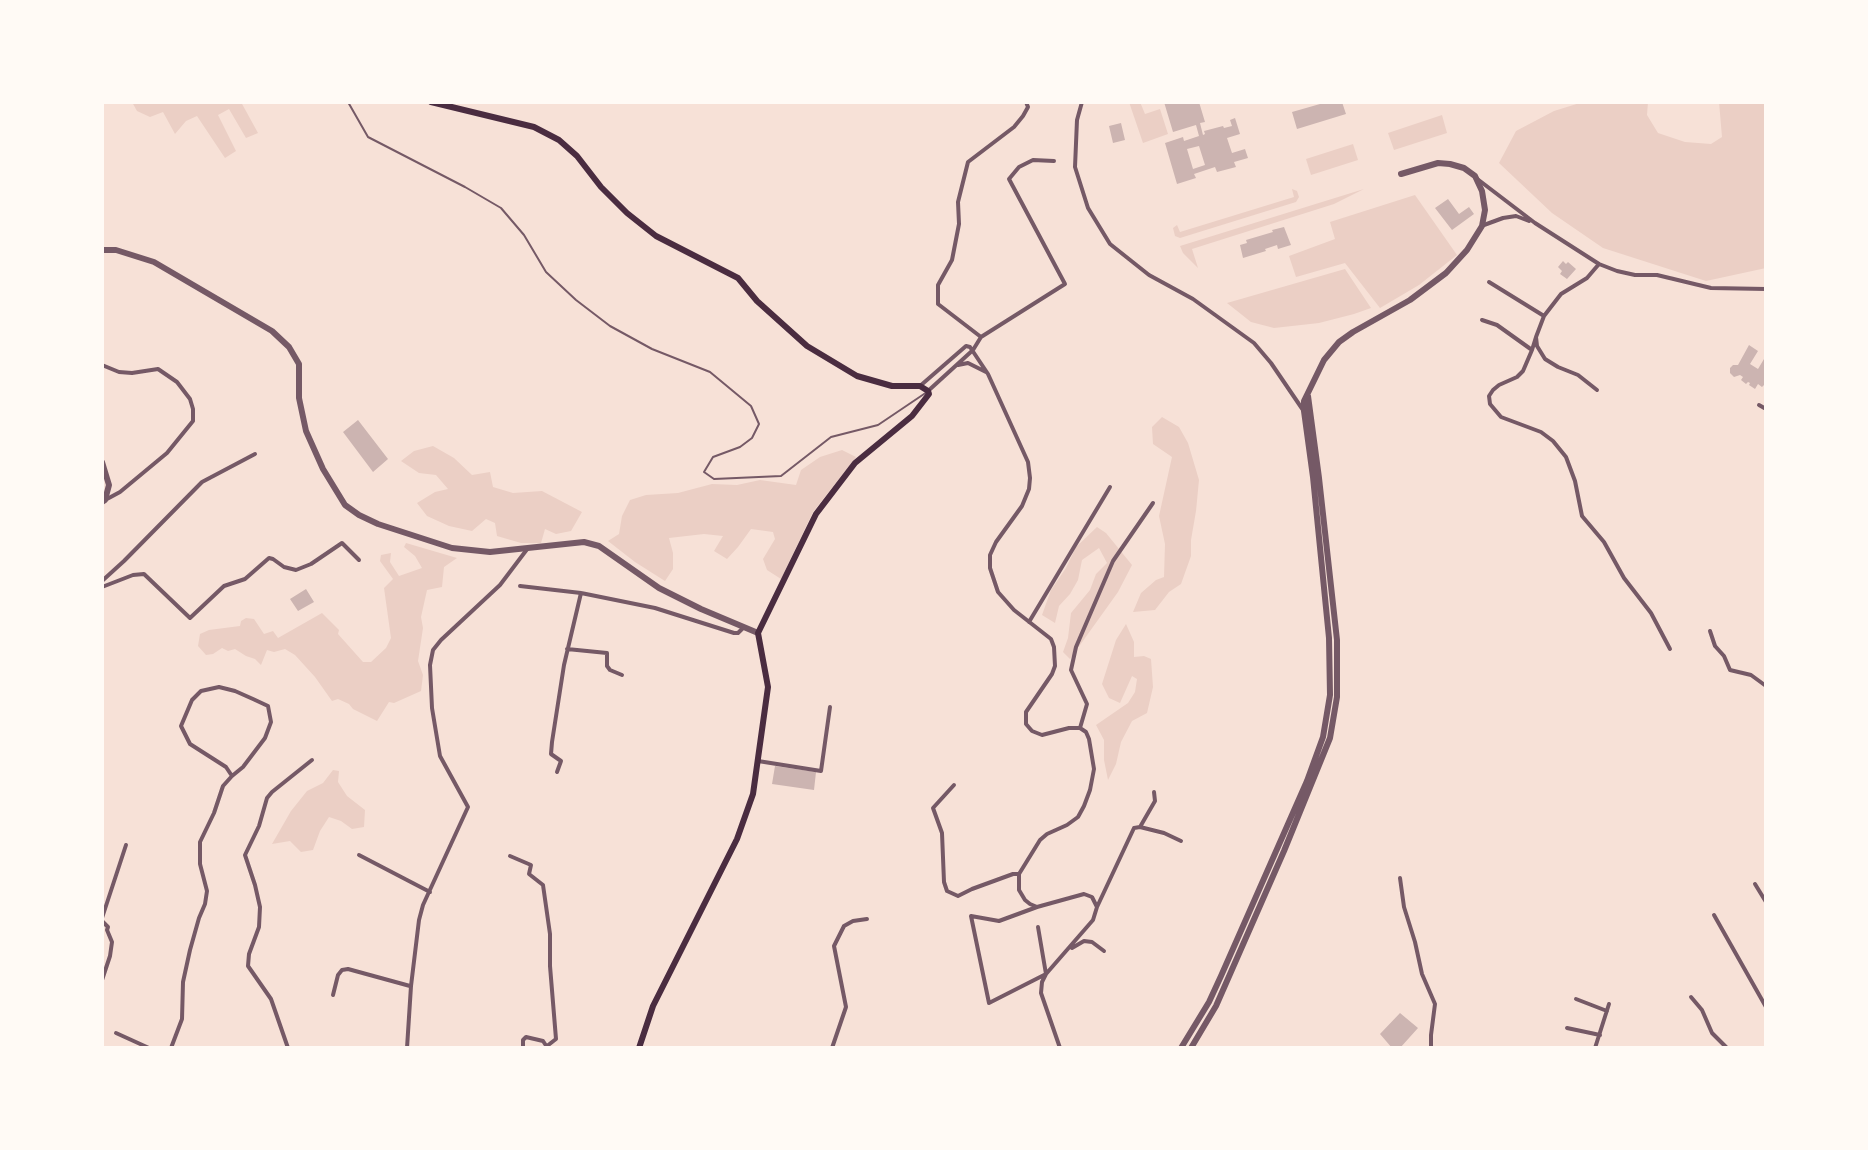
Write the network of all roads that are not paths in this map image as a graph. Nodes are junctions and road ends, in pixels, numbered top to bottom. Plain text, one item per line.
1 (348, 102) edge
2 (431, 102) edge
3 (1026, 102) edge
4 (1082, 102) edge
5 (1054, 161) dead end
6 (1401, 174) dead end
7 (1475, 176) junction
8 (1535, 223) junction
9 (1482, 226) junction
10 (102, 250) edge
11 (1599, 264) junction
12 (1489, 282) dead end
13 (1766, 289) edge
14 (1544, 316) junction
15 (1482, 320) dead end
16 (981, 337) junction
17 (1536, 337) junction
18 (973, 350) junction
19 (1532, 350) junction
20 (102, 365) edge
21 (955, 366) junction
22 (988, 374) junction
23 (920, 386) junction
24 (1597, 390) dead end
25 (928, 391) junction
26 (1307, 393) junction
27 (1759, 405) dead end
28 (1766, 409) edge
29 (1304, 411) junction
30 (1312, 421) junction
31 (255, 454) dead end
32 (102, 462) edge
33 (1110, 487) dead end
34 (103, 501) edge
35 (1153, 503) dead end
36 (528, 548) junction
37 (359, 560) dead end
38 (102, 581) edge
39 (520, 586) dead end
40 (102, 587) edge
41 (581, 593) junction
42 (1029, 622) junction
43 (744, 626) junction
44 (1710, 631) dead end
45 (758, 633) junction
46 (567, 649) junction
47 (1670, 649) dead end
48 (622, 675) dead end
49 (1766, 686) edge
50 (830, 707) dead end
51 (1080, 728) junction
52 (312, 760) dead end
53 (758, 761) junction
54 (557, 772) dead end
55 (232, 776) junction
56 (954, 785) dead end
57 (1154, 792) dead end
58 (1140, 827) junction
59 (1181, 841) dead end
60 (126, 845) dead end
61 (359, 855) dead end
62 (510, 856) dead end
63 (1019, 874) junction
64 (1400, 878) dead end
65 (1755, 884) dead end
66 (430, 892) junction
67 (1766, 902) edge
68 (1037, 907) junction
69 (1097, 907) junction
70 (1714, 915) dead end
71 (867, 919) dead end
72 (102, 920) edge
73 (1038, 927) dead end
74 (104, 929) edge
75 (1067, 951) junction
76 (1104, 951) dead end
77 (1046, 974) junction
78 (102, 980) edge
79 (411, 986) junction
80 (333, 995) dead end
81 (1691, 997) dead end
82 (1576, 999) dead end
83 (1609, 1004) dead end
84 (1766, 1007) edge
85 (1607, 1011) junction
86 (1567, 1028) dead end
87 (116, 1033) dead end
88 (1600, 1035) junction
89 (547, 1047) edge
90 (149, 1048) edge
91 (171, 1048) edge
92 (288, 1048) edge
93 (407, 1048) edge
94 (523, 1048) edge
95 (639, 1048) edge
96 (832, 1048) edge
97 (1060, 1048) edge
98 (1181, 1048) edge
99 (1191, 1048) edge
100 (1431, 1048) edge
101 (1595, 1048) edge
102 (1727, 1048) edge

1 - 25 lane
2 - 23 main road
3 - 16 street
4 - 29 street
5 - 16 street
6 - 7 street
7 - 8 street
7 - 9 street
8 - 9 street
8 - 11 street
9 - 26 street
10 - 36 street
11 - 13 street
11 - 14 street
12 - 14 street
14 - 17 street
15 - 19 street
16 - 18 street
17 - 19 street
17 - 24 street
18 - 21 street
18 - 22 street
18 - 23 street
19 - 47 street
20 - 34 street
21 - 22 street
21 - 25 street
22 - 42 street
23 - 25 main road
25 - 45 main road
26 - 29 street
26 - 30 street
27 - 28 street
29 - 30 street
29 - 98 street
30 - 99 street
31 - 38 street
32 - 34 street
33 - 42 street
35 - 51 street
36 - 43 street
36 - 66 street
37 - 40 street
39 - 41 street
41 - 43 street
41 - 46 street
42 - 51 street
43 - 45 street
44 - 49 street
45 - 53 main road
46 - 48 street
46 - 54 street
50 - 53 street
51 - 63 street
52 - 92 street
53 - 95 main road
55 - 55 street
55 - 91 street
56 - 63 street
57 - 58 street
58 - 59 street
58 - 69 street
60 - 72 street
61 - 66 street
62 - 89 street
63 - 68 street
64 - 100 street
65 - 67 street
66 - 79 street
68 - 69 street
68 - 77 street
69 - 75 street
70 - 84 street
71 - 96 street
72 - 74 street
73 - 77 street
74 - 78 street
75 - 76 street
75 - 77 street
77 - 97 street
79 - 80 street
79 - 93 street
81 - 102 street
82 - 85 street
83 - 85 street
85 - 88 street
86 - 88 street
87 - 90 street
88 - 101 street
89 - 94 street

